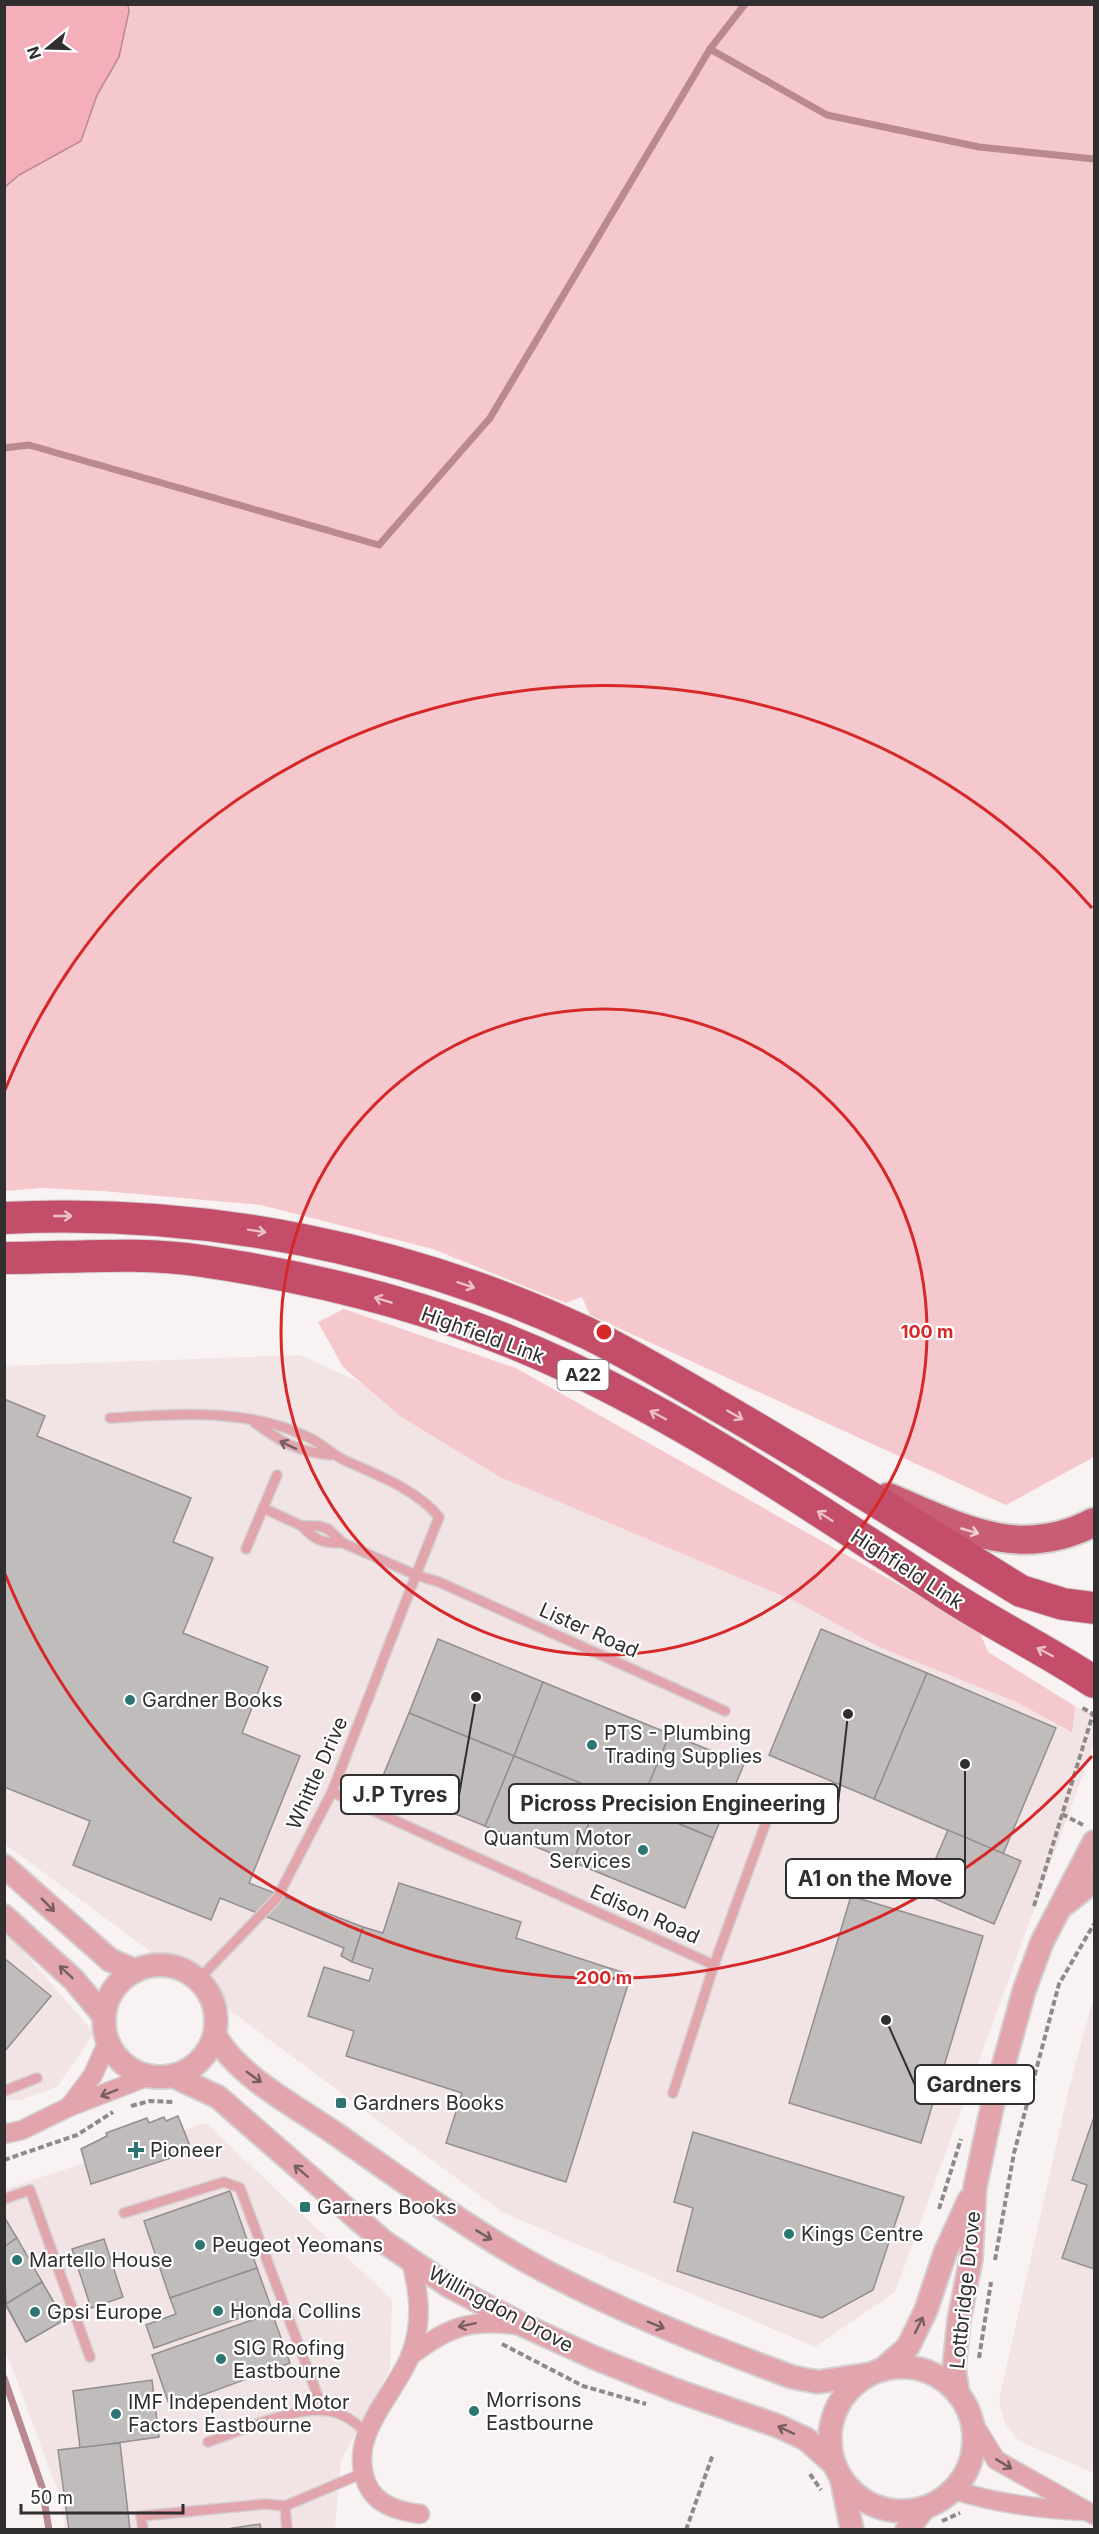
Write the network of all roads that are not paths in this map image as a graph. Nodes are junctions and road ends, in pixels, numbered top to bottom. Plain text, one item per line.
1 (4, 1218) edge
2 (4, 1258) edge
3 (110, 1418) dead end
4 (251, 1420) junction
5 (331, 1455) junction
6 (277, 1474) dead end
7 (838, 1477) junction
8 (263, 1508) junction
9 (1095, 1522) edge
10 (246, 1548) dead end
11 (416, 1575) junction
12 (1095, 1608) edge
13 (1084, 1692) edge
14 (725, 1711) dead end
15 (332, 1792) junction
16 (774, 1800) dead end
17 (1090, 1834) edge
18 (4, 1866) edge
19 (1095, 1881) edge
20 (1062, 1907) junction
21 (4, 1916) edge
22 (714, 1965) junction
23 (136, 1971) junction
24 (198, 1980) junction
25 (104, 2016) junction
26 (215, 2035) junction
27 (108, 2041) junction
28 (149, 2076) junction
29 (173, 2076) junction
30 (37, 2078) dead end
31 (4, 2091) edge
32 (673, 2093) dead end
33 (69, 2107) junction
34 (4, 2134) edge
35 (975, 2187) junction
36 (4, 2199) edge
37 (124, 2212) dead end
38 (411, 2260) junction
39 (525, 2326) junction
40 (410, 2356) junction
41 (90, 2357) dead end
42 (876, 2372) junction
43 (958, 2394) junction
44 (323, 2410) junction
45 (970, 2418) junction
46 (368, 2434) junction
47 (208, 2442) dead end
48 (363, 2473) junction
49 (832, 2478) junction
50 (954, 2490) junction
51 (285, 2506) junction
52 (924, 2508) junction
53 (1090, 2513) edge
54 (420, 2514) dead end
55 (143, 2529) edge
56 (287, 2529) edge
57 (852, 2529) edge
58 (907, 2529) edge

1 -> 7 highway, Highfield Link / A22
13 -> 2 highway, Highfield Link / A22
3 - 4 lane
4 - 5 lane
5 -> 4 lane
5 - 11 lane, Whittle Drive
6 - 8 lane
7 -> 9 main road
7 - 12 highway, Highfield Link / A22
8 - 10 lane
8 - 11 lane
11 - 14 lane, Lister Road
11 - 15 lane, Whittle Drive
15 - 22 lane, Edison Road
15 - 24 lane, Whittle Drive
16 - 22 lane, Edison Road
17 - 20 street, Lottbridge Drove
18 -> 23 street
19 - 20 street, Lottbridge Drove
20 - 35 street, Lottbridge Drove
25 -> 21 street
22 - 32 lane, Edison Road
23 - 24 street
23 - 25 street
24 - 26 street
25 - 27 street
26 - 29 street
26 -> 42 street
27 - 28 street
27 - 33 street
28 - 29 street
28 -> 33 street
38 -> 29 street, Willingdon Drove
30 - 31 lane
33 - 34 street
42 -> 35 street, Lottbridge Drove
35 - 43 street, Lottbridge Drove
36 - 41 lane
37 - 44 lane
38 - 39 street, Willingdon Drove
38 - 40 street
39 -> 40 street
49 -> 39 street, Willingdon Drove
40 - 46 street
42 - 43 street
42 - 49 street
43 - 45 street
44 - 46 lane
44 - 47 lane
45 - 50 street
45 -> 53 street
46 - 48 street
48 - 51 lane
48 - 54 street
49 - 52 street
49 - 57 street
50 - 52 street
50 - 53 street
51 - 55 lane
51 - 56 lane
52 - 58 street

